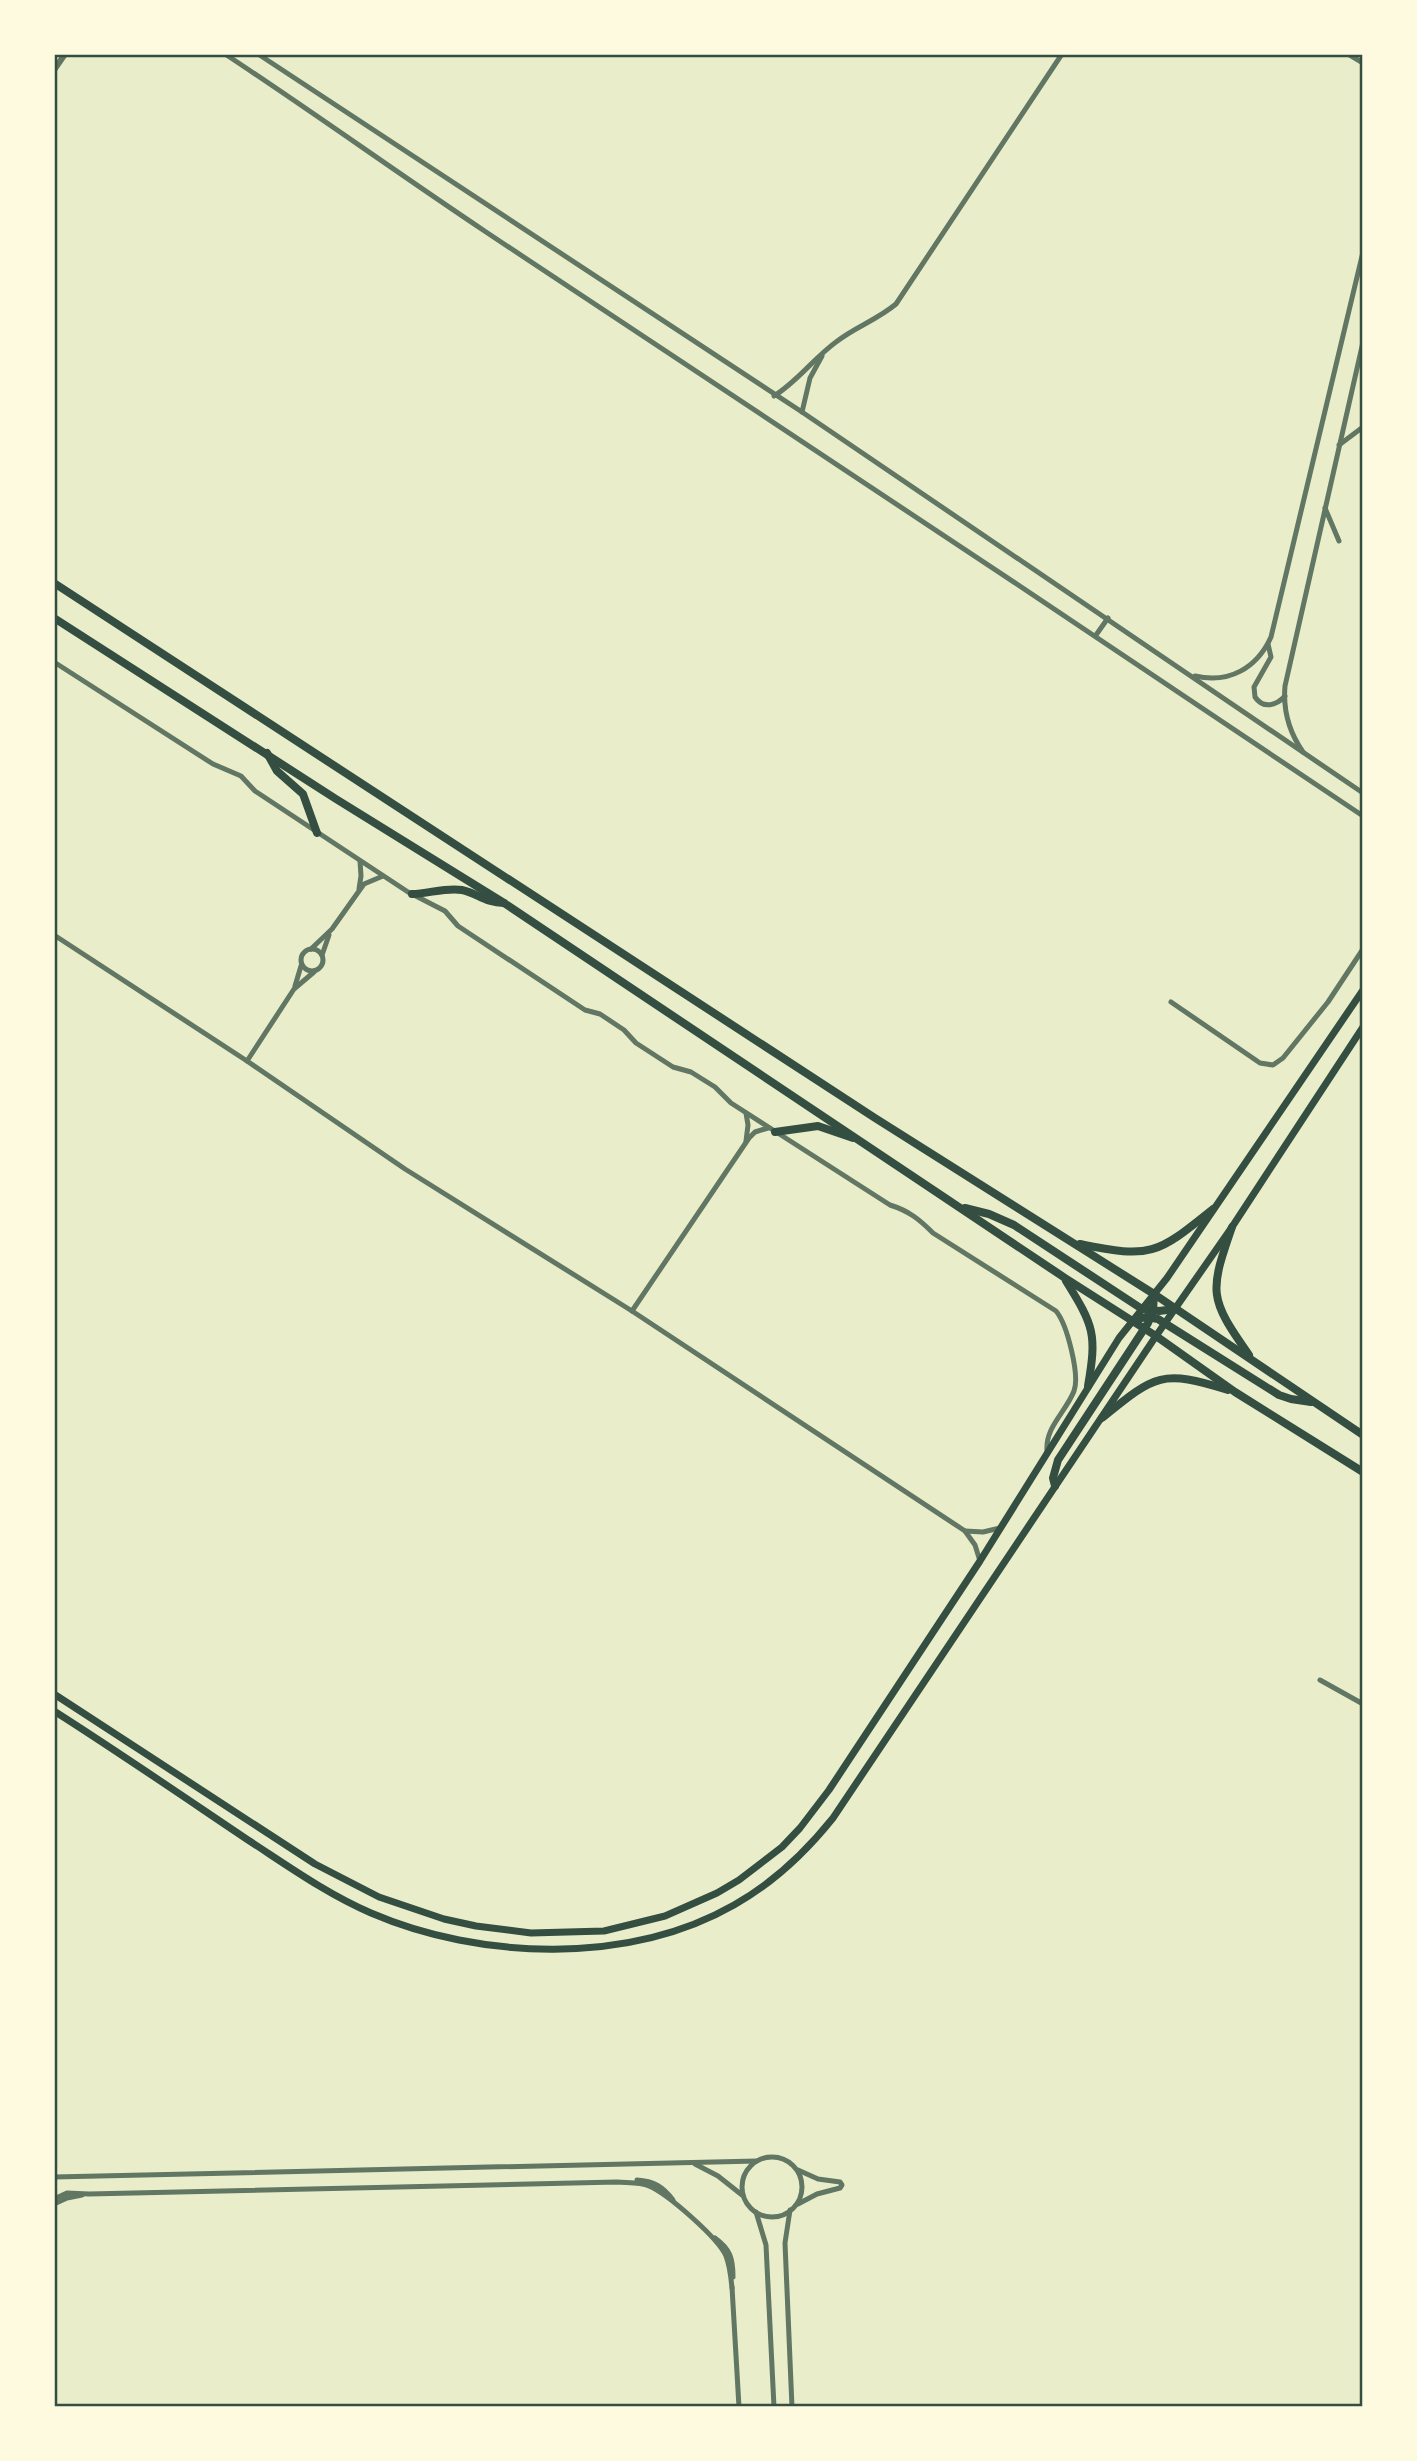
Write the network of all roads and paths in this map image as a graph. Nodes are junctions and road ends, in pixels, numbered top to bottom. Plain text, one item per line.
1 (65, 54) edge
2 (225, 54) edge
3 (258, 54) edge
4 (1062, 54) edge
5 (1348, 54) edge
6 (1363, 63) edge
7 (54, 70) edge
8 (1363, 252) edge
9 (1363, 342) edge
10 (825, 350) junction
11 (774, 396) junction
12 (802, 412) junction
13 (1363, 428) edge
14 (1339, 445) junction
15 (1325, 508) junction
16 (1339, 541) dead end
17 (54, 583) edge
18 (54, 618) edge
19 (1108, 618) junction
20 (1096, 635) junction
21 (1268, 644) junction
22 (54, 662) edge
23 (1191, 675) junction
24 (1285, 696) junction
25 (267, 753) junction
26 (1305, 755) junction
27 (1363, 793) edge
28 (1363, 816) edge
29 (317, 833) junction
30 (359, 861) junction
31 (383, 876) junction
32 (358, 891) junction
33 (412, 894) junction
34 (504, 902) junction
35 (332, 929) junction
36 (54, 935) edge
37 (311, 949) junction
38 (1363, 949) edge
39 (322, 955) junction
40 (301, 963) junction
41 (314, 971) junction
42 (294, 989) junction
43 (1363, 990) edge
44 (1171, 1002) dead end
45 (1363, 1027) edge
46 (247, 1061) junction
47 (746, 1113) junction
48 (772, 1130) junction
49 (860, 1139) junction
50 (745, 1144) junction
51 (961, 1207) junction
52 (1213, 1209) junction
53 (1232, 1227) junction
54 (1074, 1243) junction
55 (1065, 1278) junction
56 (1154, 1294) junction
57 (1142, 1309) junction
58 (1175, 1309) junction
59 (632, 1311) junction
60 (1152, 1314) junction
61 (1131, 1321) junction
62 (1166, 1323) junction
63 (1144, 1329) junction
64 (1156, 1336) junction
65 (1253, 1360) junction
66 (1088, 1386) junction
67 (1235, 1392) junction
68 (1312, 1402) junction
69 (1102, 1418) junction
70 (1363, 1435) edge
71 (1047, 1451) junction
72 (1363, 1472) edge
73 (1055, 1486) junction
74 (999, 1528) junction
75 (965, 1531) junction
76 (980, 1561) junction
77 (1320, 1681) dead end
78 (54, 1694) edge
79 (1363, 1704) edge
80 (54, 1712) edge
81 (757, 2161) junction
82 (688, 2162) junction
83 (796, 2169) junction
84 (54, 2177) edge
85 (89, 2194) junction
86 (744, 2197) junction
87 (54, 2199) edge
88 (54, 2204) edge
89 (793, 2208) junction
90 (756, 2212) junction
91 (739, 2407) edge
92 (774, 2407) edge
93 (792, 2407) edge

1 - 7 street
2 - 20 street
3 - 11 street
4 - 10 street
5 - 6 street
8 - 21 street
9 - 14 street
10 - 11 street
10 - 12 street
11 - 12 street
12 - 19 street
13 - 14 street
14 - 15 street
15 - 16 street
15 - 24 street
17 - 54 main road
18 - 25 main road
19 - 20 street
19 - 23 street
20 - 28 street
21 - 23 street
21 - 24 street
22 - 29 street
23 - 26 street
24 - 26 street
25 - 29 main road
25 - 34 main road
26 - 27 street
29 - 30 street
30 - 31 street
30 - 32 street
31 - 32 street
31 - 33 street
32 - 35 street
33 - 34 main road
33 - 47 street
34 - 49 main road
35 - 37 street
35 - 39 street
36 - 46 street
37 - 39 street
37 - 40 street
38 - 44 street
39 - 41 street
40 - 41 street
40 - 42 street
41 - 42 street
42 - 46 street
43 - 52 main road
45 - 53 main road
46 - 59 street
47 - 48 street
47 - 50 street
48 - 49 main road
48 - 50 street
48 - 71 street
49 - 51 main road
50 - 59 street
51 - 55 main road
51 - 57 main road
52 - 54 main road
52 - 56 main road
53 - 58 main road
53 - 65 main road
54 - 56 main road
55 - 61 main road
55 - 66 main road
56 - 57 main road
56 - 58 main road
56 - 60 main road
57 - 60 main road
57 - 61 main road
58 - 60 main road
58 - 62 main road
58 - 65 main road
59 - 75 street
60 - 61 main road
60 - 62 main road
60 - 63 main road
61 - 63 main road
61 - 66 main road
62 - 64 main road
62 - 68 main road
63 - 64 main road
63 - 73 main road
64 - 67 main road
64 - 69 main road
65 - 68 main road
66 - 71 main road
67 - 69 main road
67 - 72 main road
68 - 70 main road
69 - 73 main road
71 - 74 main road
73 - 80 main road
74 - 75 street
74 - 76 main road
75 - 76 street
76 - 78 main road
77 - 79 street
81 - 82 street
81 - 83 street
81 - 86 street
82 - 84 street
82 - 86 street
83 - 89 street
83 - 89 street
85 - 87 street
85 - 88 street
85 - 91 street
86 - 90 street
89 - 90 street
89 - 93 street
90 - 92 street

